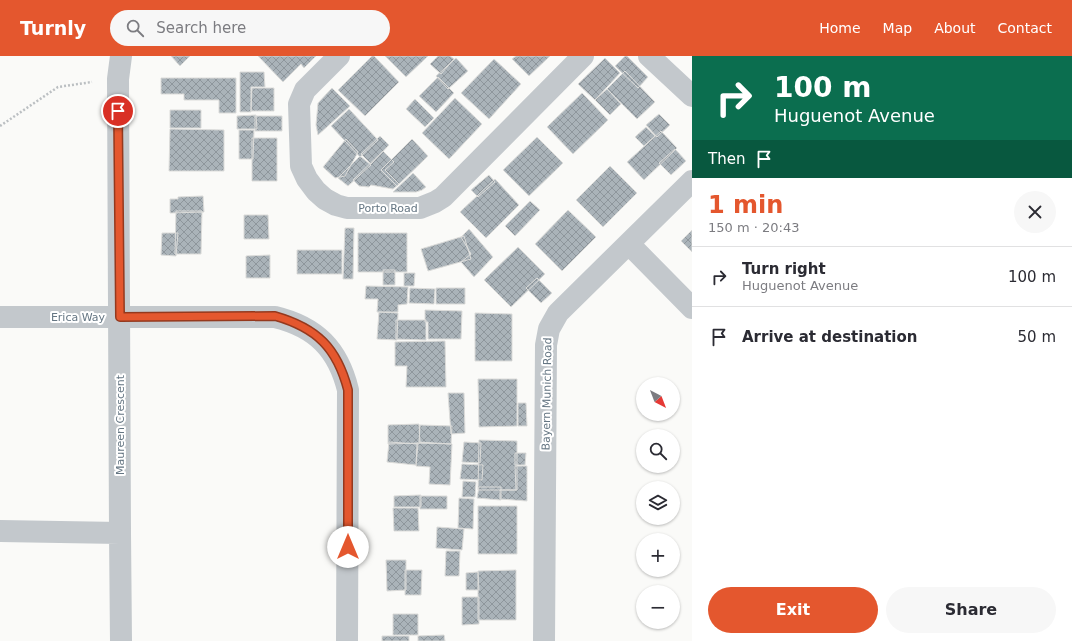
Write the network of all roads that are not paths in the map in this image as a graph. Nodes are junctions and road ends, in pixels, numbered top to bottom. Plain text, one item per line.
1 (121, 56) edge
2 (339, 56) edge
3 (583, 56) edge
4 (649, 56) edge
5 (692, 96) edge
6 (692, 181) edge
7 (629, 244) junction
8 (692, 308) edge
9 (0, 317) edge
10 (120, 317) junction
11 (0, 531) edge
12 (120, 533) junction
13 (121, 641) edge
14 (347, 641) edge
15 (544, 641) edge

1 - 10 street, Maureen Crescent
2 - 3 street, Porto Road
4 - 5 street
6 - 7 street, Bayern Munich Road
7 - 8 street
7 - 15 street, Bayern Munich Road
9 - 10 street, Erica Way
10 - 12 street, Maureen Crescent
10 - 14 street, Erica Way
11 - 12 street
12 - 13 street, Maureen Crescent

